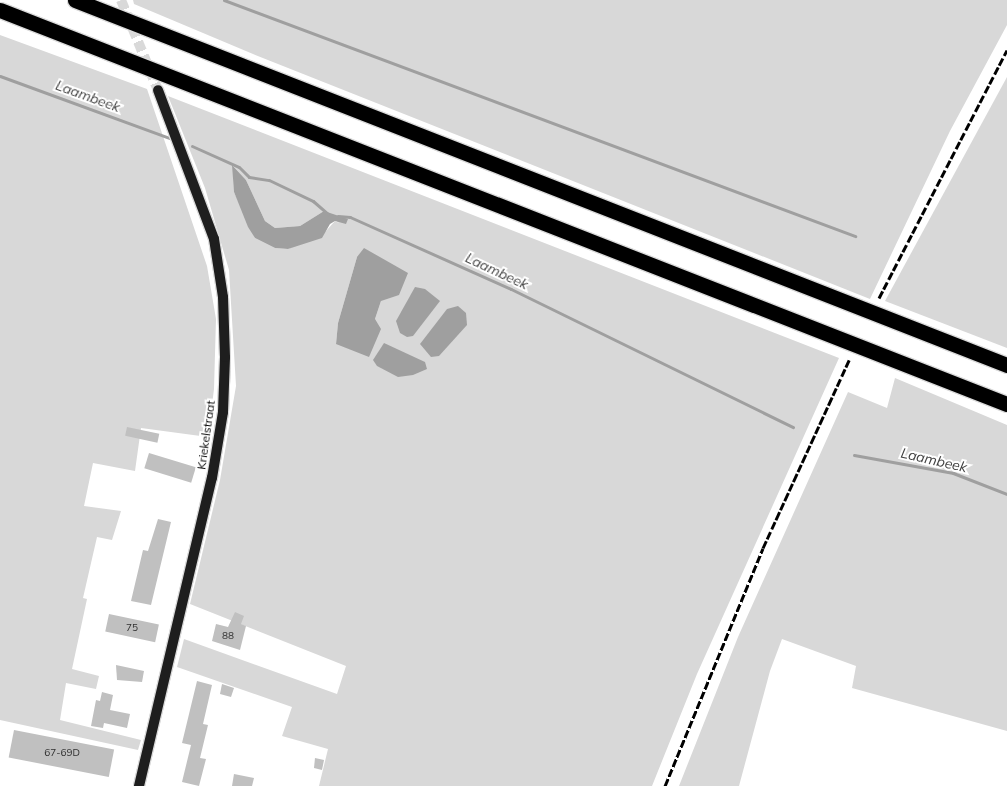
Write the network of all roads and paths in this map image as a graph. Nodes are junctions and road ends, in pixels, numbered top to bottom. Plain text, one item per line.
1 (75, 0) edge
2 (0, 10) edge
3 (158, 90) tunnel mouth
4 (1007, 365) edge
5 (1007, 404) edge
6 (139, 786) edge

1 - 4 highway
2 - 5 highway
3 - 6 street, Kriekelstraat

